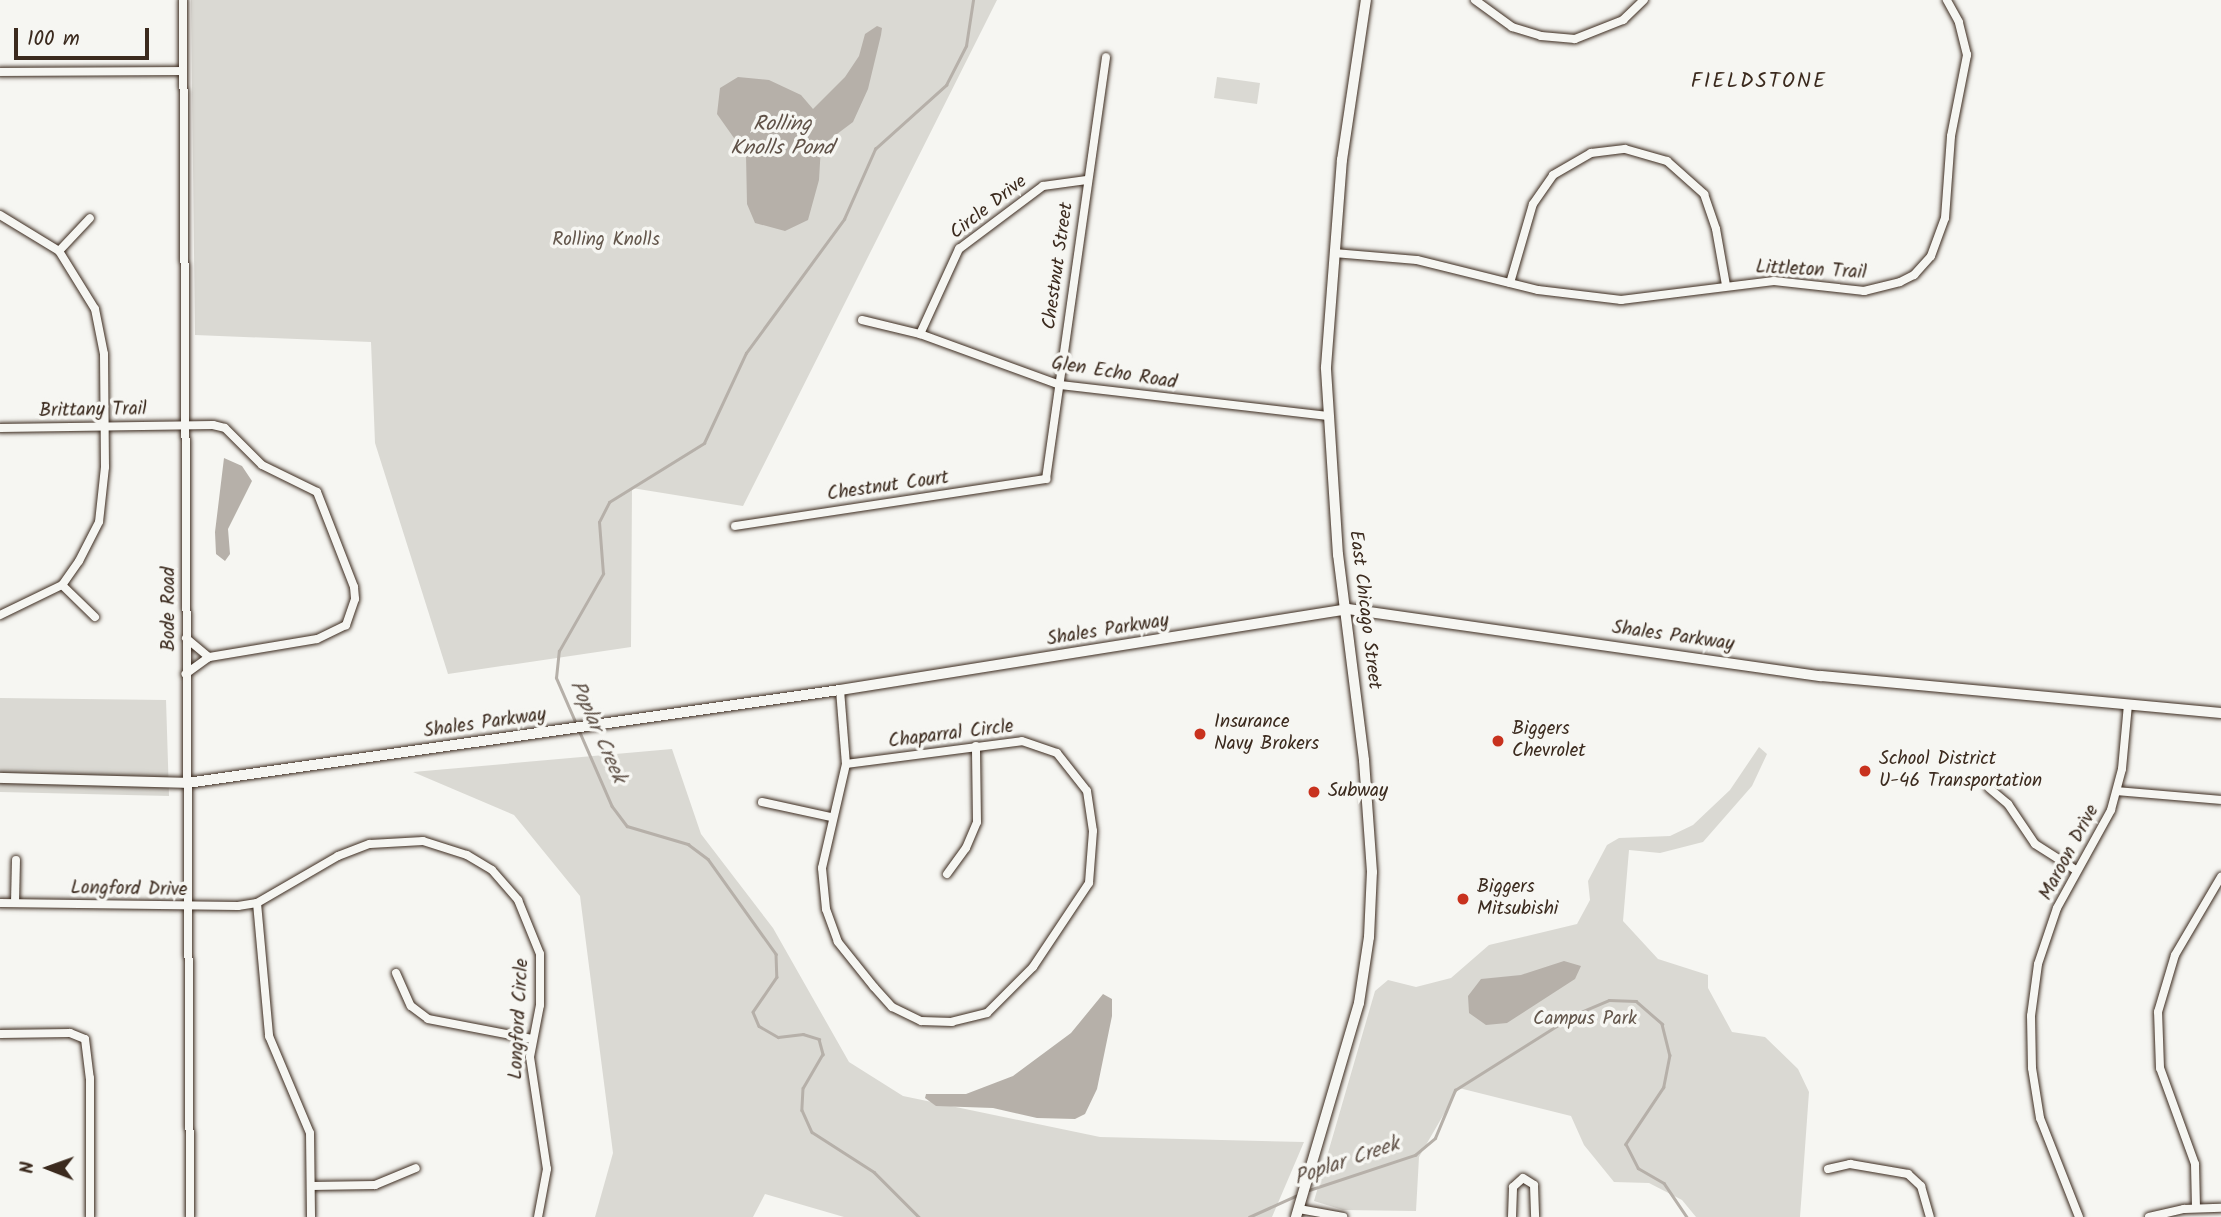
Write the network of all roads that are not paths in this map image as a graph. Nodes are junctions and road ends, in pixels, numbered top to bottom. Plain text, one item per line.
1 (183, 0) edge
2 (1366, 0) edge
3 (1475, 0) edge
4 (1644, 0) edge
5 (1947, 0) edge
6 (1106, 57) dead end
7 (183, 71) junction
8 (0, 72) edge
9 (1087, 180) junction
10 (0, 215) edge
11 (90, 218) dead end
12 (59, 251) junction
13 (1334, 253) junction
14 (1510, 283) junction
15 (1726, 285) junction
16 (862, 320) dead end
17 (920, 334) junction
18 (1060, 385) junction
19 (1328, 416) junction
20 (186, 426) junction
21 (105, 427) junction
22 (0, 428) edge
23 (1046, 480) joint
24 (735, 526) dead end
25 (62, 585) junction
26 (1348, 609) junction
27 (0, 615) edge
28 (95, 617) dead end
29 (186, 638) junction
30 (209, 657) junction
31 (186, 674) junction
32 (840, 690) junction
33 (2128, 705) junction
34 (2221, 713) edge
35 (976, 746) junction
36 (846, 764) junction
37 (0, 778) edge
38 (187, 783) junction
39 (1989, 788) dead end
40 (2117, 791) junction
41 (2221, 800) edge
42 (762, 802) dead end
43 (831, 817) junction
44 (16, 860) dead end
45 (2076, 870) junction
46 (947, 874) dead end
47 (2221, 877) edge
48 (0, 903) edge
49 (15, 903) junction
50 (257, 903) junction
51 (186, 908) junction
52 (396, 973) dead end
53 (0, 1034) edge
54 (532, 1039) junction
55 (416, 1168) dead end
56 (1828, 1169) dead end
57 (311, 1186) junction
58 (2196, 1208) junction
59 (2221, 1208) edge
60 (1298, 1213) edge
61 (90, 1217) edge
62 (190, 1217) edge
63 (311, 1217) edge
64 (538, 1217) edge
65 (1343, 1217) edge
66 (1512, 1217) edge
67 (1535, 1217) edge
68 (1930, 1217) edge
69 (2079, 1217) edge
70 (2149, 1217) edge

1 - 7 street, Bode Road
2 - 13 street, East Chicago Street
3 - 4 street
5 - 15 street, Littleton Trail
6 - 9 street, Chestnut Street
7 - 8 street
7 - 20 street, Bode Road
9 - 17 street, Circle Drive
9 - 18 street, Chestnut Street
10 - 12 street
11 - 12 street
12 - 21 street
13 - 14 street, Littleton Trail
13 - 19 street, East Chicago Street
14 - 15 street, Littleton Trail
14 - 15 street
16 - 17 street, Glen Echo Road
17 - 18 street, Glen Echo Road
18 - 19 street, Glen Echo Road
18 - 23 street, Chestnut Street
19 - 26 street, East Chicago Street
20 - 21 street, Brittany Trail
20 - 29 street, Bode Road
20 - 30 street, Brittany Trail
21 - 22 street, Brittany Trail
21 - 25 street
23 - 24 street, Chestnut Court
25 - 27 street
25 - 28 street
26 - 32 street, Shales Parkway
26 - 33 street, Shales Parkway
26 - 60 street, East Chicago Street
29 - 30 street
29 - 31 street, Bode Road
30 - 31 street
31 - 38 street, Bode Road
32 - 36 street, Chaparral Circle
32 - 38 street, Shales Parkway
33 - 34 street, Shales Parkway
33 - 40 street, Maroon Drive
35 - 36 street, Chaparral Circle
35 - 43 street, Chaparral Circle
35 - 46 street
36 - 43 street, Chaparral Circle
37 - 38 street, Shales Parkway
38 - 51 street, Bode Road
39 - 45 street
40 - 41 street
40 - 45 street, Maroon Drive
42 - 43 street
44 - 49 street
45 - 69 street, Maroon Drive
47 - 58 street
48 - 49 street, Longford Drive
49 - 51 street, Longford Drive
50 - 51 street, Longford Drive
50 - 54 street, Longford Circle
50 - 57 street
51 - 62 street, Bode Road
52 - 54 street
53 - 61 street
54 - 64 street, Longford Circle
55 - 57 street
56 - 68 street
57 - 63 street
58 - 59 street
58 - 70 street
60 - 65 street
66 - 67 street

